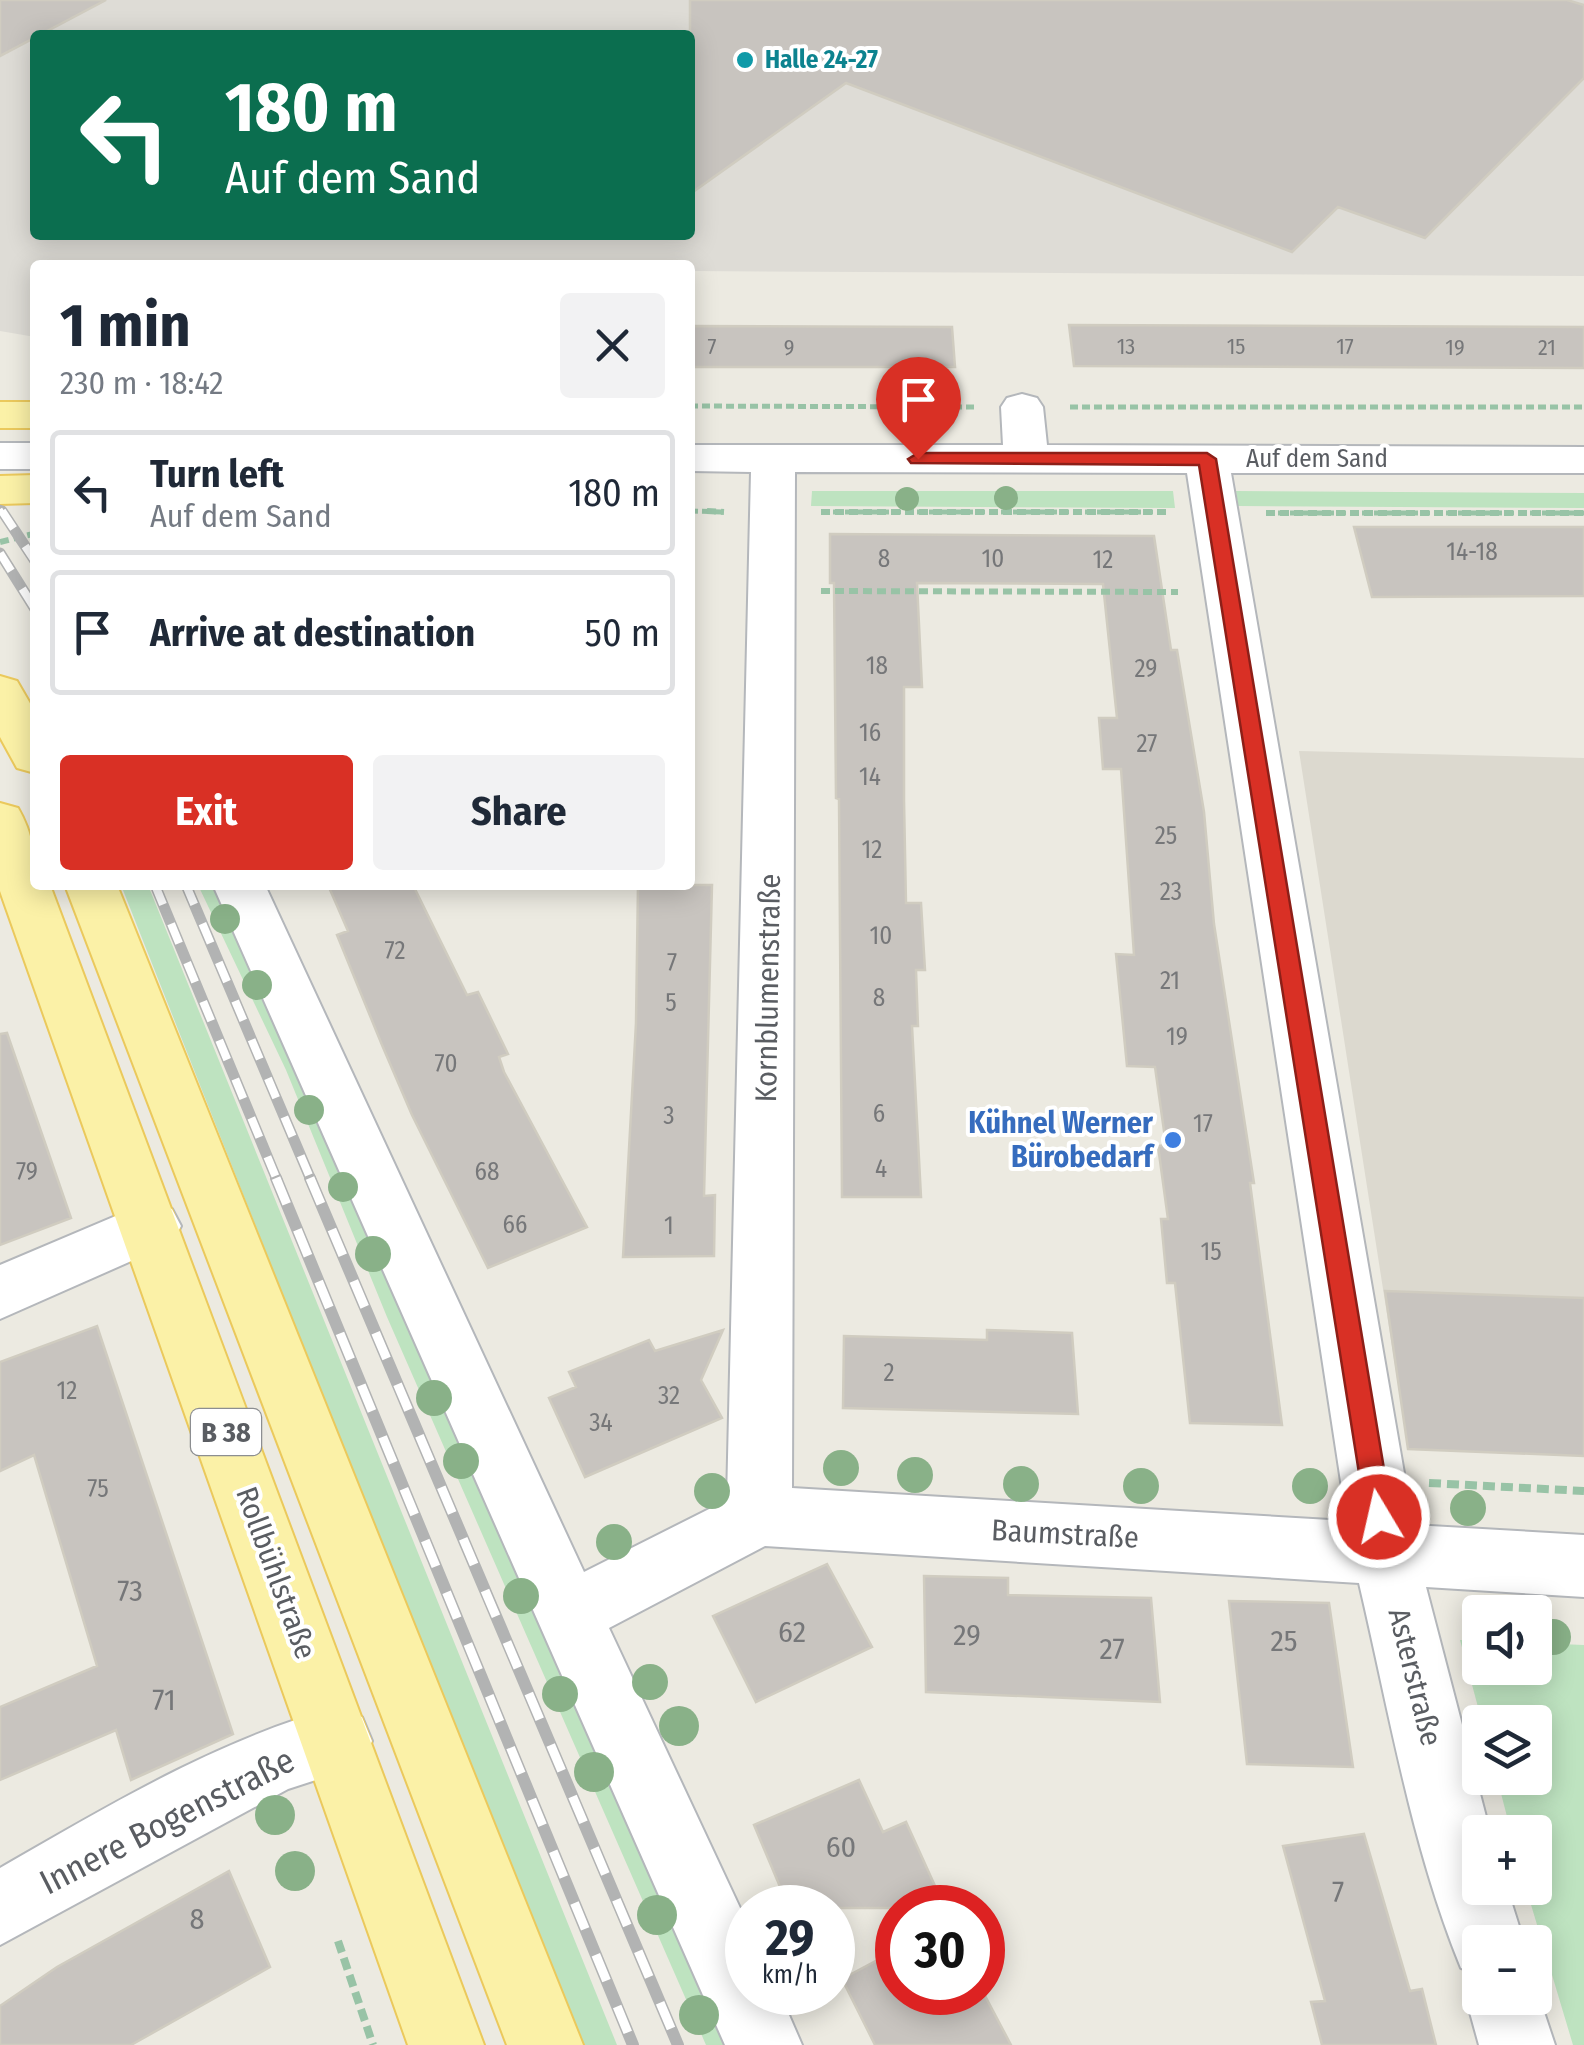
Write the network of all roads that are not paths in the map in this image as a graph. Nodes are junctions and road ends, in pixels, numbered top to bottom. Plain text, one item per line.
1 (1022, 406) road end
2 (0, 415) edge
3 (30, 415) edge
4 (0, 456) edge
5 (30, 456) edge
6 (1026, 459) junction
7 (695, 460) edge
8 (1584, 460) edge
9 (773, 485) junction
10 (1212, 486) junction
11 (30, 489) edge
12 (0, 490) edge
13 (0, 693) edge
14 (30, 747) edge
15 (0, 821) edge
16 (93, 890) edge
17 (241, 890) edge
18 (125, 1239) junction
19 (0, 1293) edge
20 (759, 1516) junction
21 (1385, 1553) junction
22 (1584, 1566) edge
23 (569, 1614) junction
24 (306, 1750) junction
25 (0, 1909) edge
26 (1482, 1925) edge
27 (1508, 2015) edge
28 (446, 2045) edge
29 (545, 2045) edge
30 (764, 2045) edge
31 (1517, 2045) edge

1 - 6 street
2 - 3 main road
4 - 5 street
6 - 9 street, Auf dem Sand
6 - 10 street, Auf dem Sand
7 - 9 street, Auf dem Sand
8 - 10 street, Auf dem Sand
9 - 20 street, Kornblumenstraße
10 - 21 street, Asterstraße
11 - 12 main road
13 - 14 main road
15 - 18 main road, Rollbühlstraße / B 38
16 - 29 main road, B 38
17 - 23 street
18 - 19 street
18 - 24 main road, Rollbühlstraße / B 38
20 - 21 street, Baumstraße
20 - 23 street
21 - 22 street, Baumstraße
21 - 26 street, Asterstraße
23 - 30 street
24 - 25 street, Innere Bogenstraße
24 - 28 main road, Rollbühlstraße / B 38
27 - 31 street

